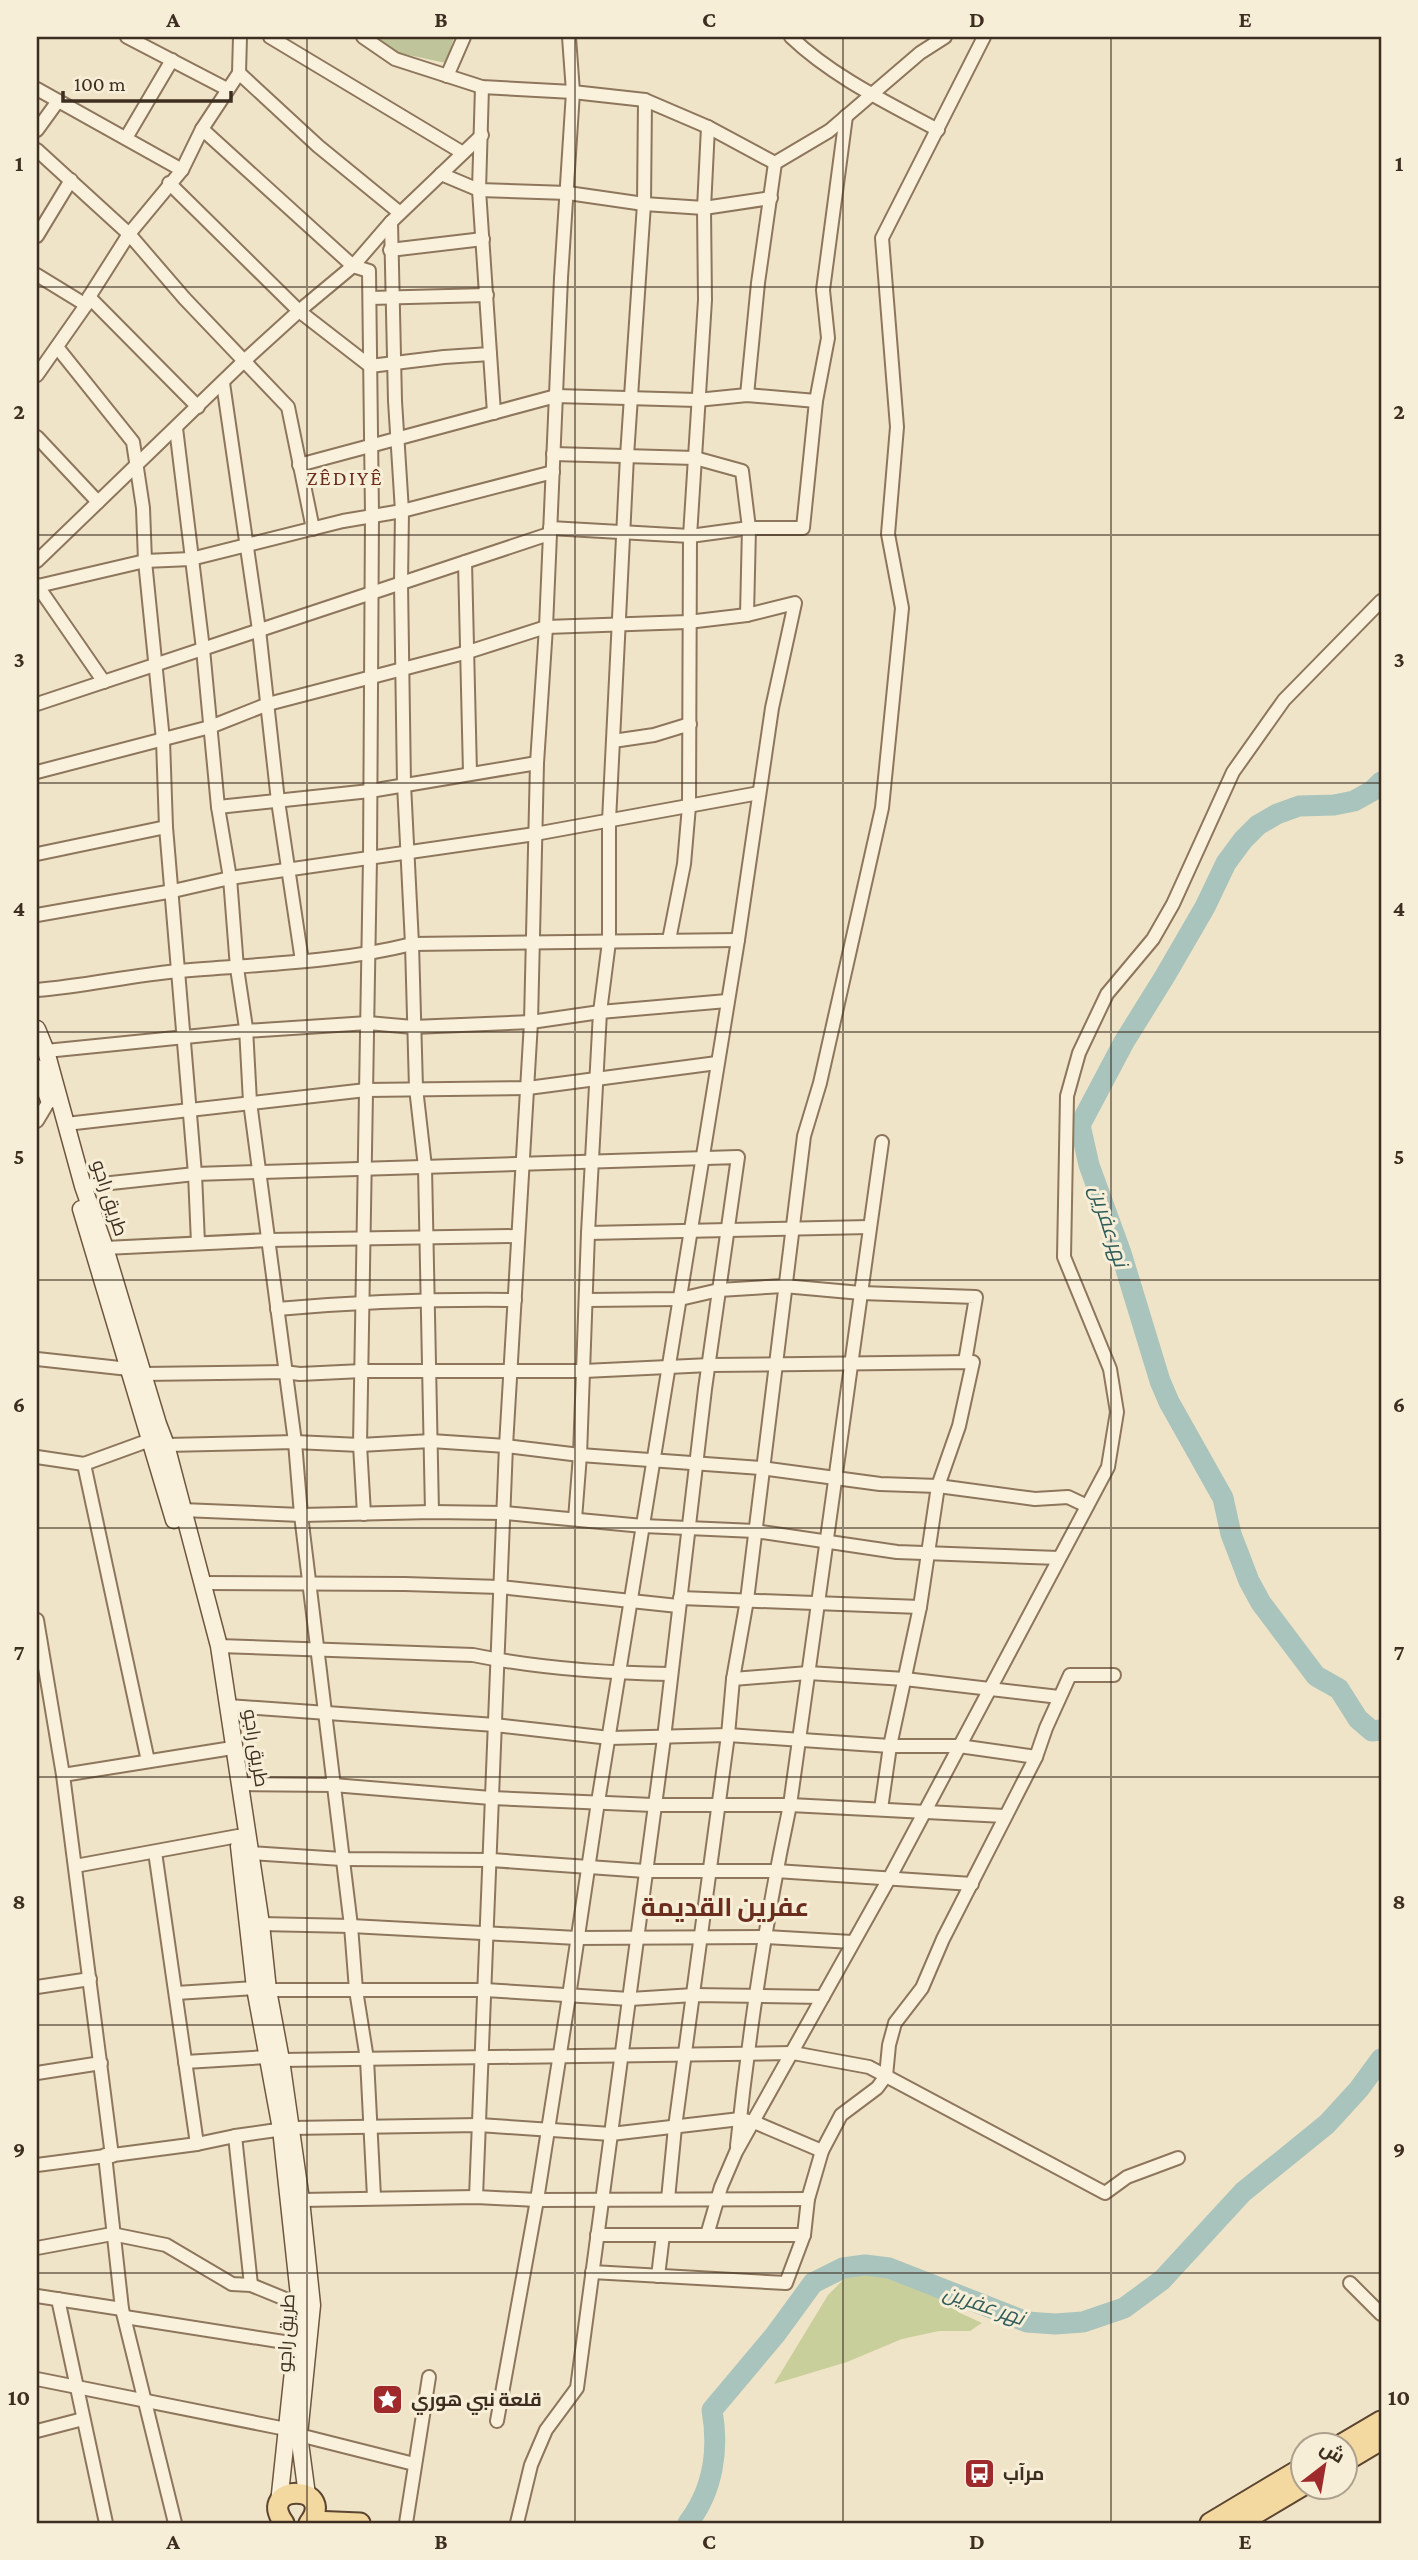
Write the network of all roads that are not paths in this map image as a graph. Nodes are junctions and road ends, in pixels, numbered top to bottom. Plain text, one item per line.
1 (127, 37) edge
2 (240, 37) edge
3 (270, 37) edge
4 (363, 37) edge
5 (464, 37) edge
6 (569, 37) edge
7 (791, 37) edge
8 (945, 37) edge
9 (984, 37) edge
10 (172, 60) junction
11 (239, 73) junction
12 (447, 76) junction
13 (482, 87) junction
14 (37, 89) edge
15 (227, 89) junction
16 (573, 92) junction
17 (872, 94) junction
18 (645, 100) junction
19 (58, 101) junction
20 (846, 116) junction
21 (708, 127) junction
22 (202, 129) junction
23 (938, 130) junction
24 (37, 131) edge
25 (482, 135) junction
26 (126, 138) junction
27 (37, 150) edge
28 (463, 153) junction
29 (775, 163) junction
30 (181, 170) junction
31 (441, 174) junction
32 (71, 180) junction
33 (169, 183) junction
34 (479, 190) junction
35 (568, 193) junction
36 (771, 198) junction
37 (644, 204) junction
38 (704, 208) junction
39 (396, 218) junction
40 (129, 234) junction
41 (37, 236) edge
42 (483, 239) junction
43 (390, 250) junction
44 (354, 266) junction
45 (37, 275) edge
46 (487, 295) junction
47 (370, 298) junction
48 (394, 298) junction
49 (87, 301) junction
50 (299, 311) junction
51 (57, 347) junction
52 (490, 354) junction
53 (244, 362) junction
54 (394, 362) junction
55 (370, 366) junction
56 (37, 375) edge
57 (223, 383) junction
58 (747, 395) junction
59 (556, 396) junction
60 (632, 398) junction
61 (697, 400) junction
62 (816, 401) junction
63 (198, 407) junction
64 (494, 413) junction
65 (176, 428) junction
66 (37, 437) edge
67 (399, 438) junction
68 (371, 446) junction
69 (553, 454) junction
70 (627, 456) junction
71 (695, 457) junction
72 (299, 465) junction
73 (136, 466) junction
74 (553, 471) junction
75 (98, 502) junction
76 (402, 511) junction
77 (372, 515) junction
78 (749, 528) junction
79 (313, 529) junction
80 (550, 531) junction
81 (624, 531) junction
82 (690, 536) junction
83 (246, 545) junction
84 (191, 559) junction
85 (37, 561) edge
86 (145, 561) junction
87 (466, 562) junction
88 (401, 583) junction
89 (37, 586) edge
90 (372, 592) junction
91 (1381, 601) edge
92 (747, 615) junction
93 (688, 622) junction
94 (620, 625) junction
95 (547, 627) junction
96 (258, 631) junction
97 (203, 649) junction
98 (468, 652) junction
99 (154, 666) junction
100 (403, 669) junction
101 (371, 678) junction
102 (104, 682) junction
103 (37, 704) edge
104 (268, 704) junction
105 (690, 724) junction
106 (210, 727) junction
107 (163, 740) junction
108 (613, 741) junction
109 (537, 763) junction
110 (37, 772) edge
111 (470, 773) junction
112 (404, 784) junction
113 (370, 792) junction
114 (759, 793) junction
115 (278, 801) junction
116 (689, 806) junction
117 (218, 807) junction
118 (609, 821) junction
119 (166, 827) junction
120 (535, 834) junction
121 (407, 853) junction
122 (37, 854) edge
123 (370, 858) junction
124 (290, 871) junction
125 (230, 878) junction
126 (173, 891) junction
127 (37, 915) edge
128 (669, 940) junction
129 (738, 940) junction
130 (609, 942) junction
131 (412, 944) junction
132 (533, 944) junction
133 (369, 955) junction
134 (302, 961) junction
135 (237, 968) junction
136 (179, 971) junction
137 (37, 990) edge
138 (727, 1002) junction
139 (600, 1012) junction
140 (531, 1022) junction
141 (368, 1023) junction
142 (413, 1027) junction
143 (37, 1030) edge
144 (245, 1031) junction
145 (183, 1036) junction
146 (46, 1051) junction
147 (717, 1063) junction
148 (37, 1068) edge
149 (596, 1080) junction
150 (416, 1088) junction
151 (528, 1088) junction
152 (366, 1090) junction
153 (49, 1101) junction
154 (250, 1102) junction
155 (189, 1109) junction
156 (37, 1121) edge
157 (66, 1124) junction
158 (882, 1142) dead end
159 (701, 1158) junction
160 (591, 1161) junction
161 (523, 1164) junction
162 (425, 1167) junction
163 (365, 1169) junction
164 (261, 1172) junction
165 (195, 1174) junction
166 (83, 1186) junction
167 (870, 1227) junction
168 (793, 1228) junction
169 (691, 1230) junction
170 (728, 1230) junction
171 (587, 1233) junction
172 (428, 1236) junction
173 (517, 1236) junction
174 (364, 1238) junction
175 (269, 1240) junction
176 (198, 1243) junction
177 (105, 1248) junction
178 (784, 1286) junction
179 (719, 1290) junction
180 (861, 1293) junction
181 (426, 1299) junction
182 (680, 1299) junction
183 (514, 1300) junction
184 (587, 1300) junction
185 (363, 1301) junction
186 (277, 1308) junction
187 (37, 1359) edge
188 (965, 1362) junction
189 (851, 1364) junction
190 (710, 1365) junction
191 (775, 1366) junction
192 (668, 1367) junction
193 (136, 1371) junction
194 (362, 1371) junction
195 (512, 1371) junction
196 (584, 1371) junction
197 (284, 1372) junction
198 (429, 1372) junction
199 (150, 1440) junction
200 (295, 1441) junction
201 (431, 1441) junction
202 (166, 1445) junction
203 (360, 1445) junction
204 (506, 1446) junction
205 (580, 1455) junction
206 (37, 1457) edge
207 (656, 1459) junction
208 (696, 1463) junction
209 (83, 1464) junction
210 (761, 1468) junction
211 (836, 1477) junction
212 (938, 1486) junction
213 (1087, 1506) junction
214 (182, 1510) junction
215 (432, 1512) junction
216 (505, 1513) junction
217 (364, 1514) junction
218 (301, 1515) junction
219 (575, 1519) junction
220 (643, 1526) junction
221 (689, 1528) junction
222 (755, 1531) junction
223 (826, 1541) junction
224 (929, 1552) junction
225 (1059, 1558) junction
226 (202, 1583) junction
227 (310, 1584) junction
228 (500, 1587) junction
229 (747, 1600) junction
230 (631, 1602) junction
231 (679, 1602) junction
232 (817, 1603) junction
233 (920, 1607) junction
234 (37, 1620) edge
235 (219, 1646) junction
236 (318, 1648) junction
237 (499, 1660) junction
238 (620, 1673) junction
239 (808, 1673) junction
240 (670, 1674) junction
241 (1114, 1675) dead end
242 (733, 1679) junction
243 (905, 1679) junction
244 (990, 1688) junction
245 (1059, 1697) junction
246 (228, 1706) junction
247 (326, 1712) junction
248 (495, 1725) junction
249 (728, 1735) junction
250 (610, 1738) junction
251 (664, 1738) junction
252 (799, 1740) junction
253 (890, 1746) junction
254 (959, 1746) junction
255 (226, 1749) junction
256 (1036, 1757) junction
257 (148, 1761) junction
258 (62, 1775) junction
259 (240, 1784) junction
260 (333, 1785) junction
261 (491, 1798) junction
262 (598, 1802) junction
263 (653, 1805) junction
264 (718, 1805) junction
265 (790, 1805) junction
266 (881, 1809) junction
267 (925, 1811) junction
268 (1004, 1816) junction
269 (238, 1836) junction
270 (155, 1852) junction
271 (250, 1853) junction
272 (342, 1859) junction
273 (491, 1860) junction
274 (75, 1866) junction
275 (589, 1867) junction
276 (645, 1871) junction
277 (710, 1871) junction
278 (776, 1871) junction
279 (890, 1877) junction
280 (972, 1884) junction
281 (261, 1924) junction
282 (351, 1926) junction
283 (487, 1932) junction
284 (702, 1937) junction
285 (766, 1937) junction
286 (577, 1938) junction
287 (636, 1939) junction
288 (852, 1942) junction
289 (90, 1979) junction
290 (37, 1987) edge
291 (261, 1989) junction
292 (356, 1990) junction
293 (485, 1990) junction
294 (176, 1993) junction
295 (694, 1995) junction
296 (757, 1995) junction
297 (569, 1996) junction
298 (823, 1997) junction
299 (629, 1999) junction
300 (793, 2053) junction
301 (621, 2055) junction
302 (748, 2055) junction
303 (559, 2056) junction
304 (684, 2056) junction
305 (482, 2057) junction
306 (274, 2059) junction
307 (367, 2059) junction
308 (185, 2062) junction
309 (101, 2063) junction
310 (37, 2073) edge
311 (886, 2076) junction
312 (740, 2119) junction
313 (754, 2122) junction
314 (479, 2125) junction
315 (372, 2127) junction
316 (675, 2127) junction
317 (286, 2129) junction
318 (547, 2129) junction
319 (611, 2134) junction
320 (235, 2136) junction
321 (197, 2144) junction
322 (822, 2151) junction
323 (736, 2152) junction
324 (108, 2155) junction
325 (1178, 2158) dead end
326 (37, 2165) edge
327 (374, 2197) junction
328 (476, 2197) junction
329 (668, 2199) junction
330 (717, 2199) junction
331 (808, 2199) junction
332 (301, 2200) junction
333 (537, 2200) junction
334 (603, 2200) junction
335 (112, 2234) junction
336 (597, 2235) junction
337 (663, 2235) junction
338 (707, 2235) junction
339 (804, 2235) junction
340 (37, 2248) edge
341 (592, 2272) junction
342 (658, 2276) junction
343 (1350, 2283) dead end
344 (251, 2286) junction
345 (37, 2296) edge
346 (58, 2299) junction
347 (306, 2305) junction
348 (123, 2313) junction
349 (1381, 2314) edge
350 (297, 2344) junction
351 (429, 2377) dead end
352 (37, 2379) edge
353 (77, 2386) junction
354 (145, 2401) junction
355 (83, 2419) junction
356 (497, 2421) dead end
357 (1381, 2421) edge
358 (37, 2431) edge
359 (293, 2432) junction
360 (1358, 2435) edge
361 (1381, 2440) edge
362 (1358, 2454) edge
363 (414, 2464) junction
364 (1288, 2477) edge
365 (307, 2495) junction
366 (1288, 2495) edge
367 (279, 2504) junction
368 (310, 2522) edge
369 (106, 2523) edge
370 (175, 2523) edge
371 (284, 2523) edge
372 (360, 2523) edge
373 (406, 2523) edge
374 (517, 2523) edge
375 (1210, 2523) edge
376 (1240, 2523) edge

1 - 10 street
2 - 11 street
3 - 28 street
4 - 12 street
5 - 12 street
6 - 16 street
7 - 17 street
8 - 17 street
9 - 23 street
10 - 15 street
10 - 26 street
11 - 15 street
11 - 39 street
12 - 13 street
13 - 16 street
13 - 25 street
14 - 19 street
15 - 22 street
16 - 18 street
16 - 35 street
17 - 20 street
17 - 23 street
18 - 21 street
18 - 37 street
19 - 24 street
19 - 26 street
20 - 29 street
20 - 62 street
21 - 29 street
21 - 38 street
22 - 30 street
22 - 44 street
23 - 168 street
25 - 28 street
25 - 34 street
26 - 30 street
27 - 32 street
28 - 31 street
29 - 36 street
30 - 33 street
31 - 34 street
31 - 39 street
32 - 40 street
32 - 41 street
33 - 40 street
33 - 50 street
34 - 35 street
34 - 42 street
35 - 37 street
35 - 59 street
36 - 38 street
36 - 58 street
37 - 38 street
37 - 60 street
38 - 61 street
39 - 43 street
39 - 44 street
40 - 49 street
40 - 53 street
42 - 43 street
42 - 46 street
43 - 48 street
44 - 47 street
44 - 50 street
45 - 49 street
46 - 48 street
46 - 52 street
47 - 48 street
47 - 55 street
48 - 54 street
49 - 51 street
49 - 63 street
50 - 53 street
50 - 55 street
51 - 56 street
51 - 73 street
52 - 54 street
52 - 64 street
53 - 57 street
53 - 72 street
54 - 55 street
54 - 67 street
55 - 68 street
57 - 63 street
57 - 83 street
58 - 61 street
58 - 62 street
59 - 60 street
59 - 64 street
59 - 69 street
60 - 61 street
60 - 70 street
61 - 71 street
62 - 78 street
63 - 65 street
64 - 67 street
65 - 73 street
65 - 84 street
66 - 75 street
67 - 68 street
67 - 76 street
68 - 72 street
68 - 77 street
69 - 70 street
69 - 74 street
70 - 71 street
70 - 81 street
71 - 78 street
71 - 82 street
72 - 79 street
73 - 75 street
73 - 86 street
74 - 76 street
74 - 80 street
75 - 85 street
76 - 77 street
76 - 88 street
77 - 79 street
77 - 90 street
78 - 82 street
78 - 92 street
79 - 83 street
80 - 81 street
80 - 87 street
80 - 95 street
81 - 82 street
81 - 94 street
82 - 93 street
83 - 84 street
83 - 96 street
84 - 86 street
84 - 97 street
86 - 89 street
86 - 99 street
87 - 88 street
87 - 98 street
88 - 90 street
88 - 100 street
89 - 102 street
90 - 96 street
90 - 101 street
91 - 213 street
92 - 93 street
92 - 114 street
93 - 94 street
93 - 105 street
94 - 95 street
94 - 108 street
95 - 98 street
95 - 109 street
96 - 97 street
96 - 104 street
97 - 99 street
97 - 106 street
98 - 100 street
98 - 111 street
99 - 102 street
99 - 107 street
100 - 101 street
100 - 112 street
101 - 104 street
101 - 113 street
102 - 103 street
104 - 106 street
104 - 115 street
105 - 108 street
105 - 116 street
106 - 107 street
106 - 117 street
107 - 110 street
107 - 119 street
108 - 118 street
109 - 111 street
109 - 120 street
111 - 112 street
112 - 113 street
112 - 121 street
113 - 115 street
113 - 123 street
114 - 116 street
114 - 129 street
115 - 117 street
115 - 124 street
116 - 118 street
116 - 128 street
117 - 125 street
118 - 120 street
118 - 130 street
119 - 122 street
119 - 126 street
120 - 121 street
120 - 132 street
121 - 123 street
121 - 131 street
123 - 124 street
123 - 133 street
124 - 125 street
124 - 134 street
125 - 126 street
125 - 135 street
126 - 127 street
126 - 136 street
128 - 129 street
128 - 130 street
129 - 138 street
130 - 132 street
130 - 139 street
131 - 132 street
131 - 133 street
131 - 142 street
132 - 140 street
133 - 134 street
133 - 141 street
134 - 135 street
135 - 136 street
135 - 144 street
136 - 137 street
136 - 145 street
138 - 139 street
138 - 147 street
139 - 140 street
139 - 149 street
140 - 142 street
140 - 151 street
141 - 142 street
141 - 144 street
141 - 152 street
142 - 150 street
143 - 146 main road, طريق راجو
144 - 145 street
144 - 154 street
145 - 146 street
145 - 155 street
146 - 157 main road, طريق راجو
147 - 149 street
147 - 159 street
148 - 153 main road, طريق راجو
149 - 151 street
149 - 160 street
150 - 151 street
150 - 152 street
150 - 162 street
151 - 161 street
152 - 154 street
152 - 163 street
153 - 156 street
153 - 193 main road, طريق راجو
154 - 155 street
154 - 164 street
155 - 157 street
155 - 165 street
157 - 166 main road, طريق راجو
158 - 167 street
159 - 160 street
159 - 169 street
159 - 170 street
160 - 161 street
160 - 171 street
161 - 162 street
161 - 173 street
162 - 163 street
162 - 172 street
163 - 164 street
163 - 174 street
164 - 165 street
164 - 175 street
165 - 166 street
165 - 176 street
166 - 177 main road, طريق راجو
167 - 168 street
167 - 180 street
168 - 170 street
168 - 178 street
169 - 170 street
169 - 171 street
169 - 182 street
170 - 179 street
171 - 184 street
172 - 173 street
172 - 174 street
172 - 181 street
173 - 183 street
174 - 175 street
174 - 185 street
175 - 176 street
175 - 186 street
176 - 177 street
177 - 193 main road, طريق راجو
178 - 179 street
178 - 180 street
178 - 191 street
179 - 182 street
179 - 190 street
180 - 188 street
180 - 189 street
181 - 183 street
181 - 185 street
181 - 198 street
182 - 184 street
182 - 192 street
183 - 195 street
184 - 196 street
185 - 186 street
185 - 194 street
186 - 197 street
187 - 193 street
188 - 189 street
188 - 212 street
189 - 191 street
189 - 211 street
190 - 191 street
190 - 192 street
190 - 208 street
191 - 210 street
192 - 196 street
192 - 207 street
193 - 197 street
193 - 199 main road, طريق راجو
193 - 202 main road, طريق راجو
194 - 197 street
194 - 198 street
194 - 203 street
195 - 196 street
195 - 198 street
195 - 204 street
196 - 205 street
197 - 200 street
198 - 201 street
199 - 209 street
199 - 255 main road, طريق راجو
200 - 202 street
200 - 203 street
200 - 218 street
201 - 203 street
201 - 204 street
201 - 215 street
202 - 214 main road, طريق راجو
203 - 217 street
204 - 205 street
204 - 216 street
205 - 207 street
205 - 219 street
206 - 209 street
207 - 208 street
207 - 220 street
208 - 210 street
208 - 221 street
209 - 257 street
210 - 211 street
210 - 222 street
211 - 212 street
211 - 223 street
212 - 213 street
212 - 224 street
213 - 225 street
214 - 218 street
214 - 226 main road, طريق راجو
215 - 216 street
215 - 217 street
216 - 219 street
216 - 228 street
217 - 218 street
218 - 227 street
219 - 220 street
220 - 221 street
220 - 230 street
221 - 222 street
221 - 231 street
222 - 223 street
222 - 229 street
223 - 224 street
223 - 232 street
224 - 225 street
224 - 233 street
225 - 244 street
226 - 227 street
226 - 235 main road, طريق راجو
227 - 228 street
227 - 236 street
228 - 230 street
228 - 237 street
229 - 231 street
229 - 232 street
229 - 242 street
230 - 231 street
230 - 238 street
231 - 240 street
232 - 233 street
232 - 239 street
233 - 243 street
234 - 258 street
235 - 236 street
235 - 246 main road, طريق راجو
236 - 237 street
236 - 247 street
237 - 238 street
237 - 248 street
238 - 240 street
238 - 250 street
239 - 242 street
239 - 243 street
239 - 252 street
240 - 251 street
241 - 245 street
242 - 249 street
243 - 244 street
243 - 253 street
244 - 245 street
244 - 254 street
245 - 256 street
246 - 247 street
246 - 259 main road, طريق راجو
247 - 248 street
247 - 260 street
248 - 250 street
248 - 261 street
249 - 251 street
249 - 252 street
249 - 264 street
250 - 251 street
250 - 262 street
251 - 263 street
252 - 253 street
252 - 265 street
253 - 254 street
253 - 266 street
254 - 256 street
254 - 267 street
255 - 257 street
255 - 269 main road, طريق راجو
256 - 268 street
257 - 258 street
258 - 274 street
259 - 260 street
259 - 271 main road, طريق راجو
260 - 261 street
260 - 272 street
261 - 262 street
261 - 273 street
262 - 263 street
262 - 275 street
263 - 264 street
263 - 276 street
264 - 265 street
264 - 277 street
265 - 266 street
265 - 278 street
266 - 267 street
267 - 268 street
267 - 279 street
268 - 280 street
269 - 270 street
269 - 291 main road, طريق راجو
270 - 274 street
270 - 294 street
271 - 272 street
271 - 281 main road, طريق راجو
272 - 273 street
272 - 282 street
273 - 275 street
273 - 283 street
274 - 289 street
275 - 276 street
275 - 286 street
276 - 277 street
276 - 287 street
277 - 278 street
277 - 284 street
278 - 279 street
278 - 285 street
279 - 280 street
279 - 288 street
280 - 311 street
281 - 282 street
281 - 291 main road, طريق راجو
282 - 283 street
282 - 292 street
283 - 286 street
283 - 293 street
284 - 285 street
284 - 287 street
284 - 295 street
285 - 288 street
285 - 296 street
286 - 287 street
286 - 297 street
287 - 299 street
288 - 298 street
289 - 290 street
289 - 309 street
291 - 292 street
291 - 294 street
291 - 306 main road, طريق راجو
292 - 293 street
292 - 307 street
293 - 297 street
293 - 305 street
294 - 308 street
295 - 296 street
295 - 299 street
295 - 304 street
296 - 298 street
296 - 302 street
297 - 299 street
297 - 303 street
298 - 300 street
299 - 301 street
300 - 302 street
300 - 311 street
300 - 313 street
301 - 303 street
301 - 304 street
301 - 319 street
302 - 304 street
302 - 312 street
303 - 305 street
303 - 318 street
304 - 316 street
305 - 307 street
305 - 314 street
306 - 307 street
306 - 308 street
306 - 317 main road, طريق راجو
307 - 315 street
308 - 321 street
309 - 310 street
309 - 324 street
311 - 322 street
311 - 325 street
312 - 313 street
312 - 316 street
312 - 323 street
313 - 322 street
313 - 323 street
314 - 315 street
314 - 318 street
314 - 328 street
315 - 317 street
315 - 327 street
316 - 319 street
316 - 329 street
317 - 320 street
317 - 332 main road, طريق راجو
317 - 347 main road, طريق راجو
318 - 319 street
318 - 333 street
319 - 334 street
320 - 321 street
320 - 344 street
321 - 324 street
322 - 331 street
323 - 330 street
324 - 326 street
324 - 335 street
327 - 328 street
327 - 332 street
328 - 333 street
329 - 330 street
329 - 334 street
330 - 331 street
330 - 338 street
331 - 339 street
332 - 347 main road, طريق راجو
333 - 334 street
333 - 356 street
334 - 336 street
335 - 340 street
335 - 344 street
335 - 348 street
336 - 337 street
336 - 341 street
337 - 338 street
337 - 342 street
338 - 339 street
339 - 342 street
341 - 342 street
341 - 374 street
343 - 349 street
344 - 347 street
345 - 346 street
346 - 348 street
346 - 353 street
347 - 350 main road, طريق راجو
347 - 359 main road, طريق راجو
348 - 350 street
348 - 354 street
350 - 359 main road, طريق راجو
351 - 363 street
352 - 353 street
353 - 354 street
353 - 355 street
354 - 359 street
354 - 370 street
355 - 358 street
355 - 369 street
357 - 360 main road
359 - 363 street
359 - 365 main road, طريق راجو
359 - 367 main road, طريق راجو
361 - 362 main road
363 - 373 street
364 - 375 main road
365 - 367 main road
365 - 368 main road
366 - 376 main road
367 - 371 main road
368 - 372 main road

